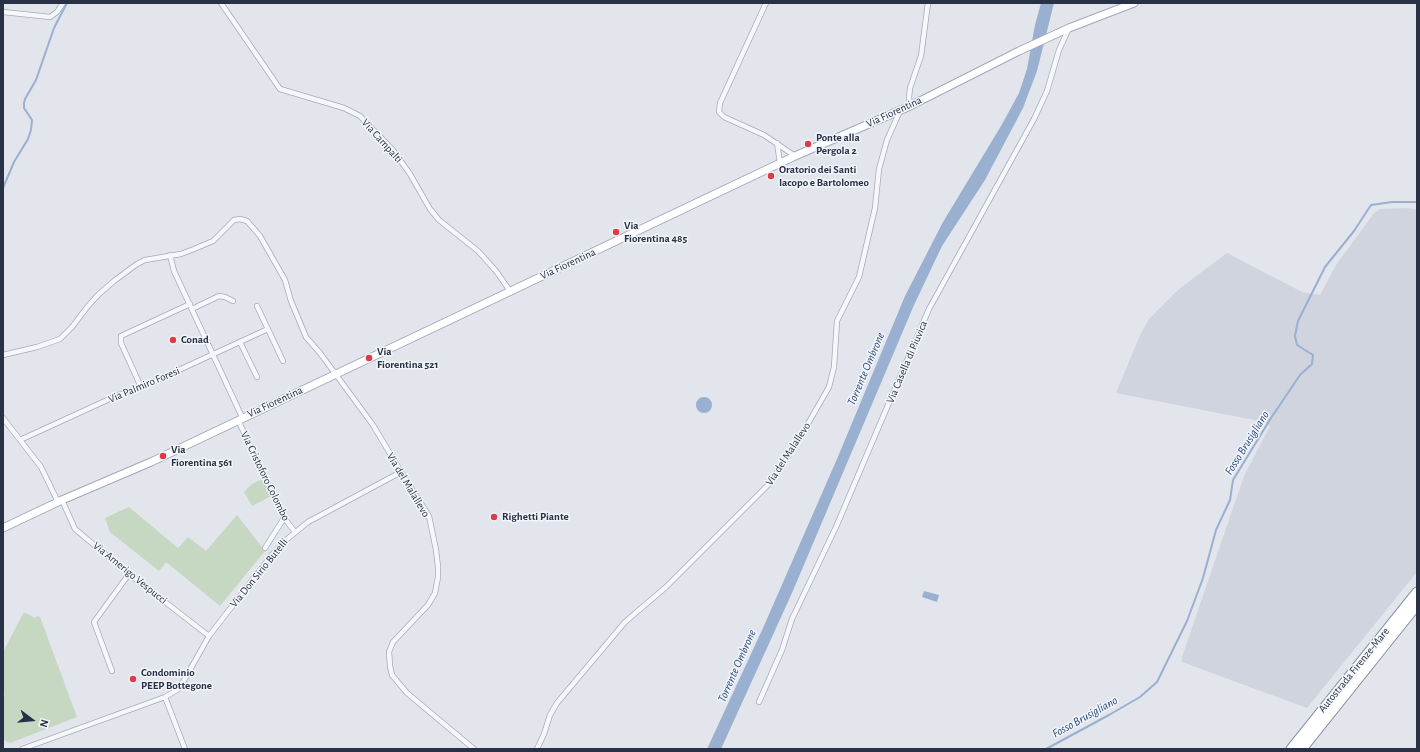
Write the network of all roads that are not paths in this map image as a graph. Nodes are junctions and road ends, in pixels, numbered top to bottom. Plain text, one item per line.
1 (63, 3) edge
2 (221, 3) edge
3 (766, 3) edge
4 (928, 3) edge
5 (1134, 3) edge
6 (3, 12) edge
7 (1066, 29) junction
8 (910, 106) junction
9 (900, 110) junction
10 (777, 143) junction
11 (795, 156) junction
12 (780, 163) junction
13 (170, 256) junction
14 (510, 291) junction
15 (233, 301) dead end
16 (191, 306) junction
17 (257, 306) dead end
18 (268, 329) junction
19 (240, 342) junction
20 (213, 354) junction
21 (3, 355) edge
22 (283, 361) dead end
23 (335, 374) junction
24 (257, 377) dead end
25 (141, 387) junction
26 (3, 418) edge
27 (240, 418) junction
28 (20, 440) junction
29 (401, 472) junction
30 (60, 501) junction
31 (284, 518) junction
32 (3, 528) edge
33 (295, 532) junction
34 (265, 548) dead end
35 (130, 574) junction
36 (1417, 592) edge
37 (1417, 605) edge
38 (209, 636) junction
39 (112, 671) dead end
40 (166, 697) junction
41 (759, 702) dead end
42 (22, 749) edge
43 (185, 749) edge
44 (474, 749) edge
45 (537, 749) edge
46 (1291, 749) edge
47 (1302, 749) edge

1 - 6 street
2 - 14 street, Via Campalti
3 - 10 street
4 - 8 street
5 - 7 main road, Via Fiorentina
7 - 8 main road, Via Fiorentina
7 - 41 street, Via Casella di Piuvica
8 - 9 main road, Via Fiorentina
9 - 11 main road, Via Fiorentina
9 - 45 street, Via del Malallevo
10 - 11 street
10 - 12 street
11 - 12 main road, Via Fiorentina
12 - 14 main road, Via Fiorentina
13 - 16 street, Via Cristoforo Colombo
13 - 21 street
13 - 23 street, Via del Malallevo
14 - 23 main road, Via Fiorentina
15 - 16 street
16 - 20 street, Via Cristoforo Colombo
16 - 25 street
17 - 18 street
18 - 19 street, Via Palmiro Foresi
18 - 22 street
19 - 20 street, Via Palmiro Foresi
19 - 24 street
20 - 25 street, Via Palmiro Foresi
20 - 27 street, Via Cristoforo Colombo
23 - 27 main road, Via Fiorentina
23 - 29 street, Via del Malallevo
25 - 28 street, Via Palmiro Foresi
26 - 28 street, Via Amerigo Vespucci
27 - 30 main road, Via Fiorentina
27 - 31 street, Via Cristoforo Colombo
28 - 30 street, Via Amerigo Vespucci
29 - 33 street, Via Don Sirio Butelli
29 - 44 street, Via del Malallevo
30 - 32 main road, Via Fiorentina
30 - 35 street, Via Amerigo Vespucci
31 - 33 street, Via Cristoforo Colombo
31 - 34 street
33 - 38 street, Via Don Sirio Butelli
35 - 38 street, Via Amerigo Vespucci
35 - 39 street
36 - 46 highway, Autostrada Firenze-Mare
37 - 47 highway, Autostrada Firenze-Mare
38 - 40 street, Via Don Sirio Butelli
40 - 42 street, Via Don Sirio Butelli
40 - 43 street

